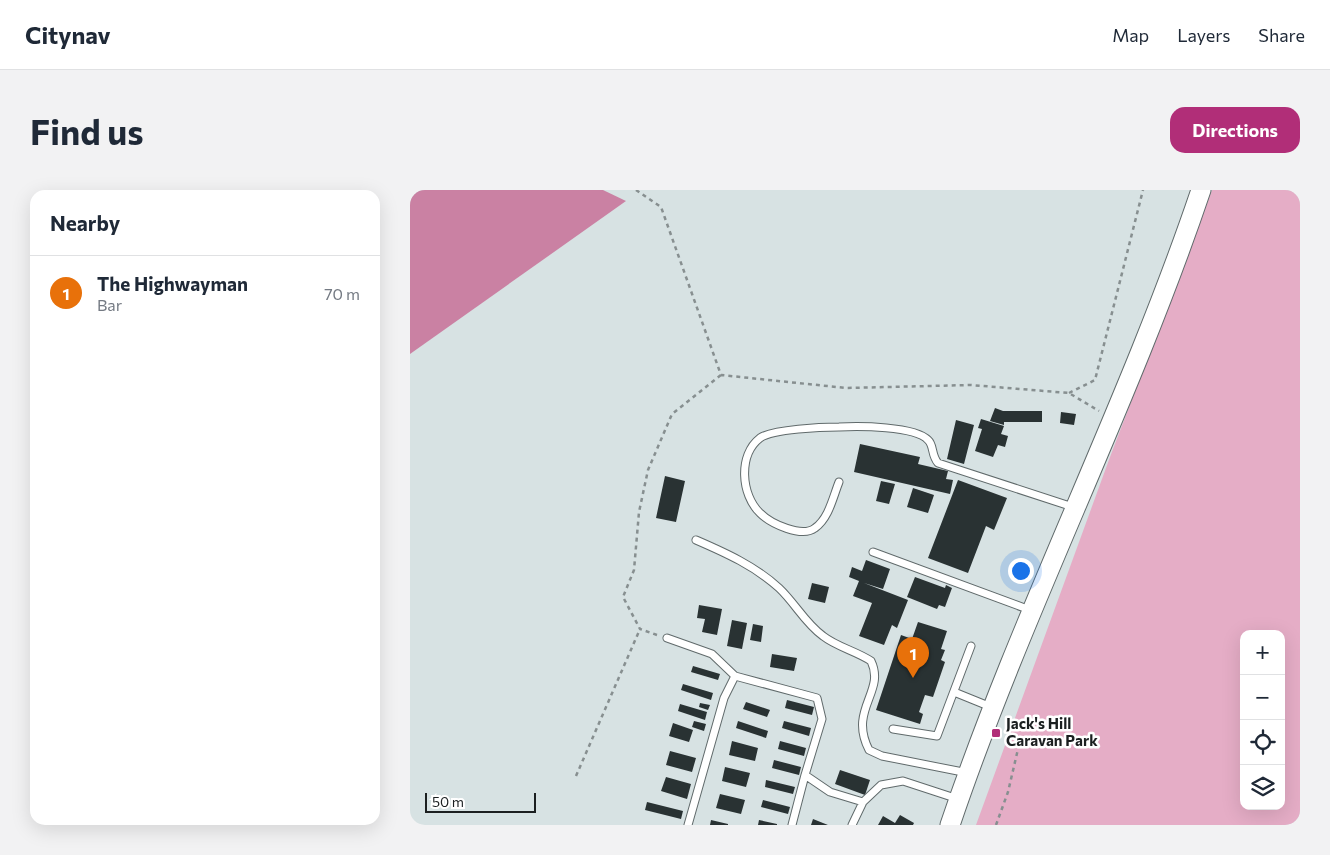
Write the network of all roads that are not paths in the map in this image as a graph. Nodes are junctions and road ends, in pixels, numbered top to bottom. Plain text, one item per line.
1 (1201, 190) edge
2 (839, 482) dead end
3 (1076, 508) junction
4 (696, 540) dead end
5 (873, 552) dead end
6 (1033, 611) junction
7 (667, 638) road end
8 (971, 646) dead end
9 (735, 676) junction
10 (954, 692) junction
11 (994, 708) junction
12 (893, 729) dead end
13 (968, 774) junction
14 (805, 775) junction
15 (958, 800) junction
16 (863, 802) junction
17 (688, 825) edge
18 (792, 825) edge
19 (852, 825) edge
20 (950, 825) edge

1 - 3 main road
2 - 3 lane
3 - 6 main road
4 - 13 lane
5 - 6 lane
6 - 11 main road
7 - 9 lane
8 - 10 lane
9 - 14 lane
9 - 17 lane
10 - 11 lane
10 - 12 lane
11 - 13 main road
13 - 15 main road
14 - 16 lane
14 - 18 lane
15 - 16 lane
15 - 20 main road
16 - 19 lane

